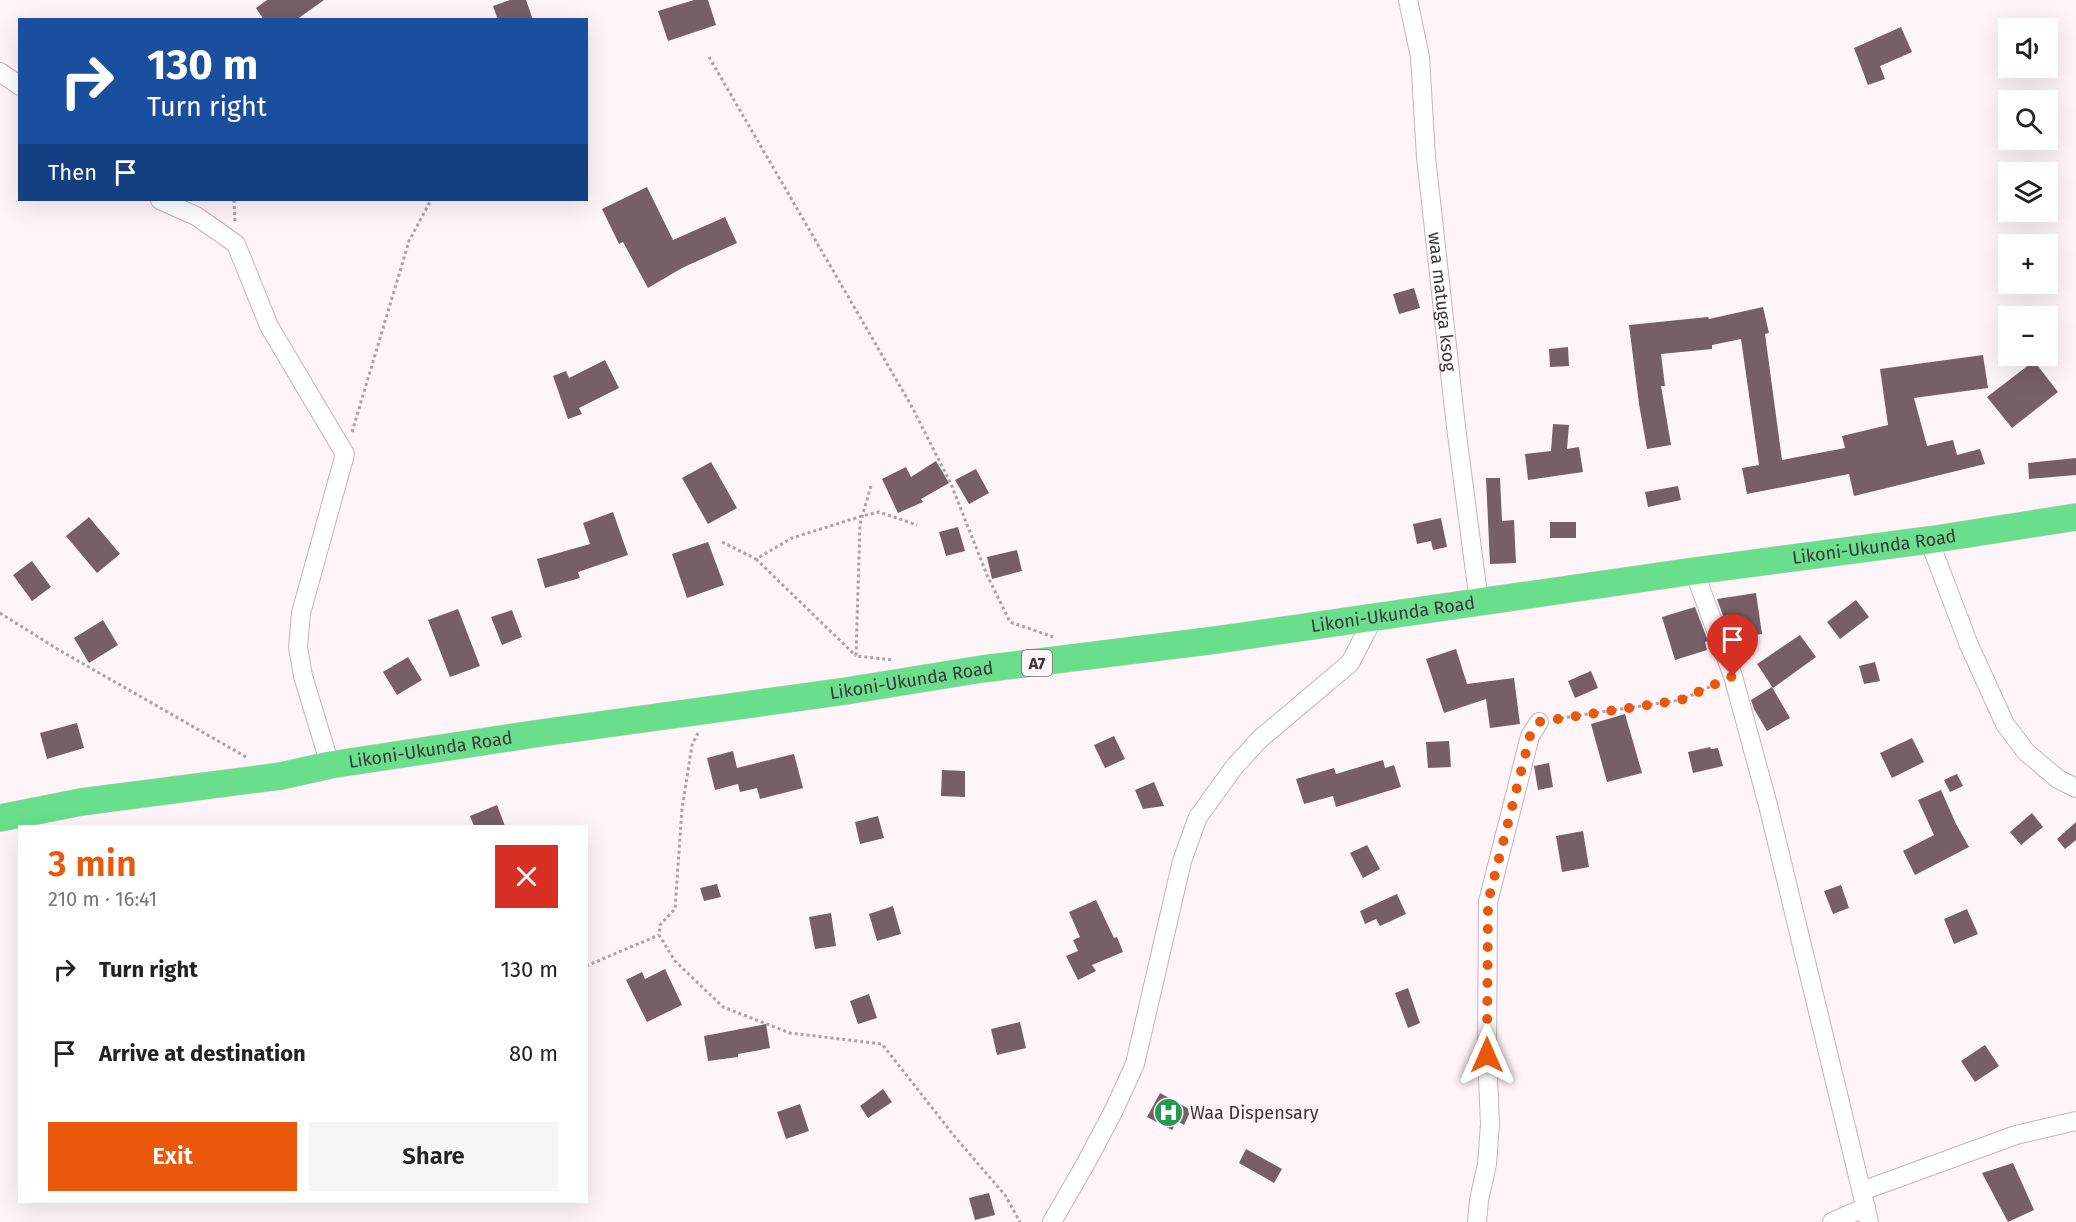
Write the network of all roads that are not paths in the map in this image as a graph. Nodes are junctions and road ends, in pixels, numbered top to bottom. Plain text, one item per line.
1 (1408, 0) edge
2 (0, 72) edge
3 (18, 85) edge
4 (162, 201) edge
5 (2076, 517) edge
6 (1929, 540) junction
7 (1694, 571) junction
8 (1475, 603) junction
9 (1374, 617) junction
10 (1539, 722) road end
11 (330, 765) junction
12 (2076, 788) edge
13 (0, 818) edge
14 (2076, 1121) edge
15 (1866, 1207) edge
16 (1052, 1222) edge
17 (1477, 1222) edge
18 (1832, 1222) edge

1 - 8 street, waa matuga ksog
2 - 3 street
4 - 11 street
5 - 6 highway, Likoni-Ukunda Road / A7
6 - 7 highway, Likoni-Ukunda Road / A7
6 - 12 street
7 - 8 highway, Likoni-Ukunda Road / A7
7 - 15 street
8 - 9 highway, Likoni-Ukunda Road / A7
9 - 11 highway, Likoni-Ukunda Road / A7
9 - 16 street
10 - 17 street
11 - 13 highway, Likoni-Ukunda Road / A7
14 - 15 street
15 - 18 street

